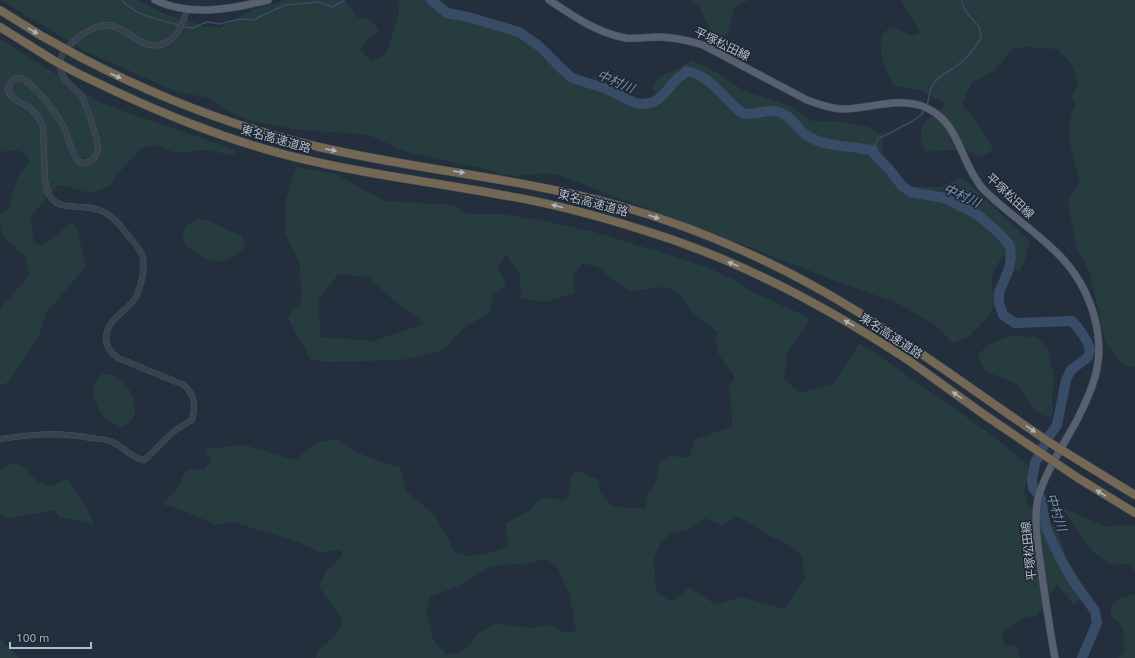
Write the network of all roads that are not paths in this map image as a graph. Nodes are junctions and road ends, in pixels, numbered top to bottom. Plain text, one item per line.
1 (155, 0) edge
2 (268, 0) edge
3 (549, 0) edge
4 (0, 10) edge
5 (186, 11) junction
6 (0, 27) edge
7 (0, 439) edge
8 (1135, 495) edge
9 (1135, 512) edge
10 (1055, 658) edge

1 - 5 main road
2 - 5 main road
3 - 10 main road, 平塚松田線
4 -> 8 highway, 東名高速道路, bridge
5 - 7 street
9 -> 6 highway, 東名高速道路, bridge

